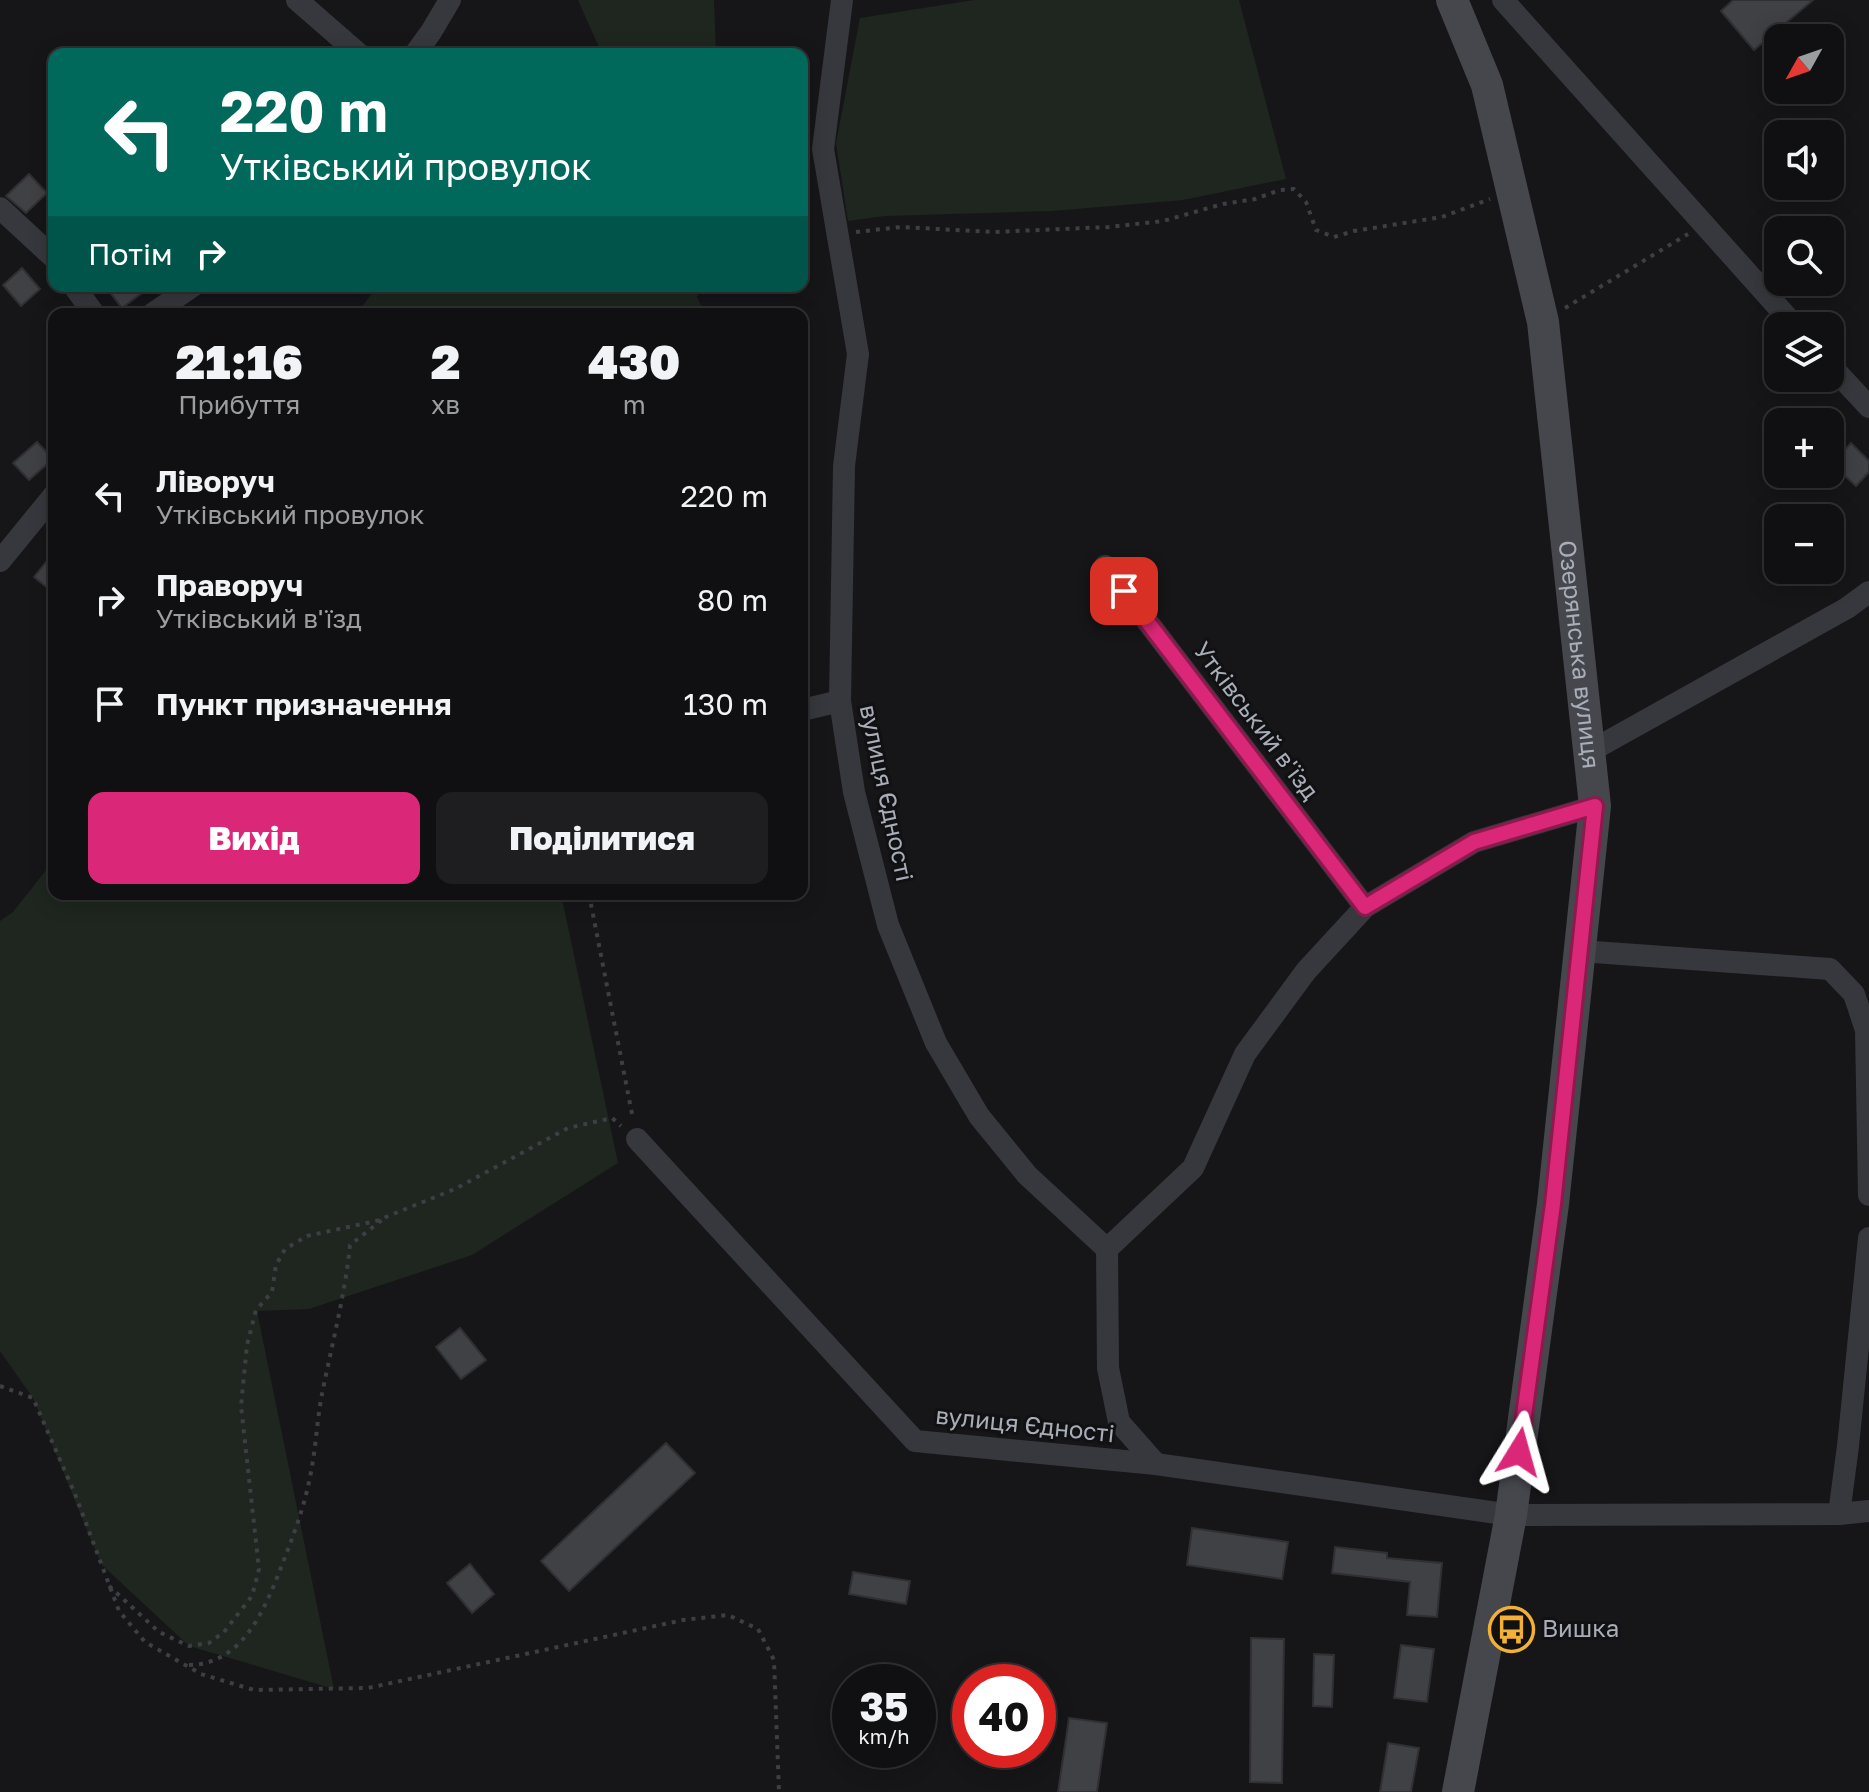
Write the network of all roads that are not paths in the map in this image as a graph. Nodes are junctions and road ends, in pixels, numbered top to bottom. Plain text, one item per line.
1 (297, 0) edge
2 (450, 0) edge
3 (842, 0) edge
4 (1452, 0) edge
5 (1503, 0) edge
6 (352, 48) edge
7 (419, 48) edge
8 (0, 208) edge
9 (48, 252) edge
10 (184, 292) edge
11 (161, 308) edge
12 (1783, 312) edge
13 (1844, 380) edge
14 (1869, 407) edge
15 (48, 502) edge
16 (0, 561) edge
17 (1105, 566) dead end
18 (1869, 592) edge
19 (840, 701) junction
20 (808, 709) edge
21 (1589, 752) junction
22 (1595, 806) junction
23 (1365, 907) junction
24 (1580, 951) junction
25 (637, 1139) road end
26 (1869, 1195) edge
27 (1869, 1238) edge
28 (1107, 1249) junction
29 (1156, 1464) junction
30 (1869, 1511) edge
31 (1839, 1514) junction
32 (1511, 1515) junction
33 (1458, 1792) edge

1 - 6 street
2 - 7 street
3 - 19 street, вулиця Єдності
4 - 21 street, Озерянська вулиця
5 - 12 street
8 - 9 street
10 - 11 street
13 - 14 street
15 - 16 street
17 - 23 street, Утківський в'їзд
18 - 21 street
19 - 20 street
19 - 28 street, вулиця Єдності
21 - 22 street, Озерянська вулиця
22 - 23 street
22 - 24 street, Озерянська вулиця
23 - 28 street
24 - 26 street
24 - 32 street, Озерянська вулиця
25 - 29 street, вулиця Єдності
27 - 31 street
28 - 29 street, вулиця Єдності
29 - 32 street, вулиця Єдності
30 - 31 street, вулиця Єдності
31 - 32 street, вулиця Єдності
32 - 33 street, Озерянська вулиця

